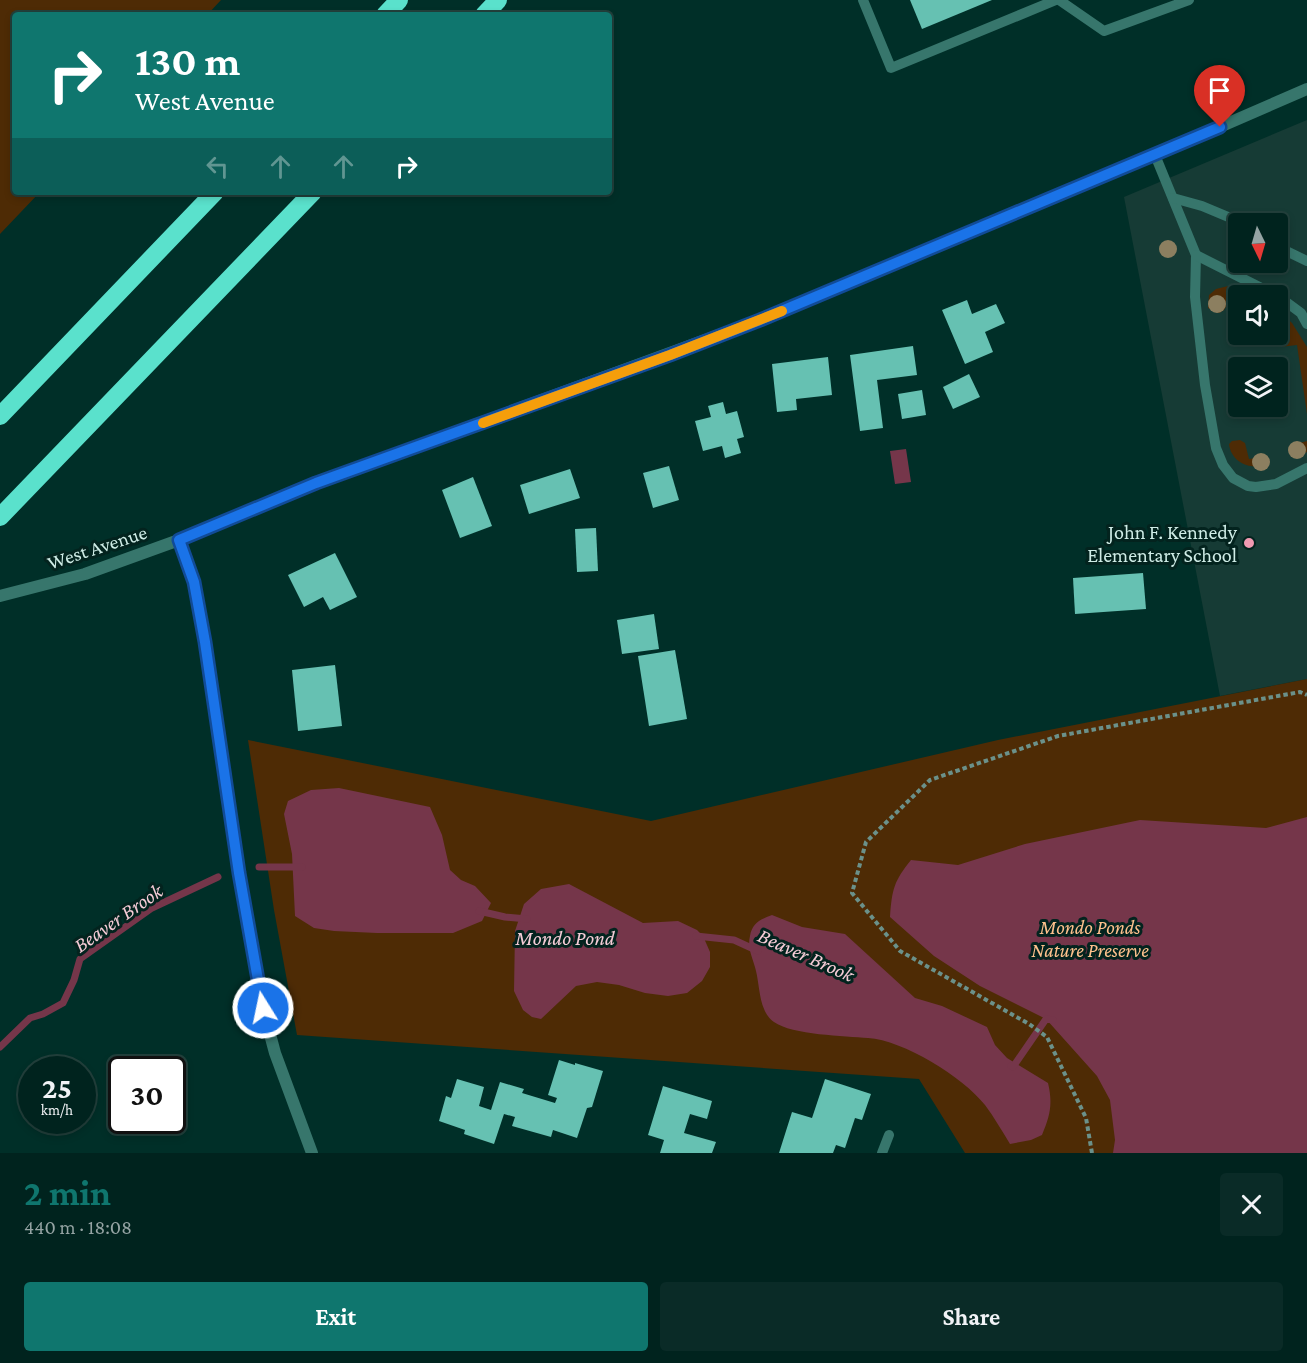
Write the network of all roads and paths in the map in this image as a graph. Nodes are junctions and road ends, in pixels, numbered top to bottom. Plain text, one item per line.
1 (399, 0) edge
2 (498, 0) edge
3 (862, 0) edge
4 (1058, 0) edge
5 (1189, 0) edge
6 (388, 12) edge
7 (487, 12) edge
8 (1307, 89) edge
9 (1155, 155) junction
10 (212, 195) edge
11 (310, 195) edge
12 (1173, 198) junction
13 (1228, 217) edge
14 (1288, 252) edge
15 (1196, 255) junction
16 (1307, 261) edge
17 (1255, 285) edge
18 (1288, 304) edge
19 (1307, 324) edge
20 (0, 416) edge
21 (1307, 468) edge
22 (0, 517) edge
23 (179, 540) junction
24 (0, 596) edge
25 (1307, 695) edge
26 (889, 1136) dead end
27 (312, 1153) edge
28 (882, 1153) edge
29 (1092, 1153) edge

1 - 6 highway
2 - 7 highway
3 - 4 lane
4 - 5 lane
8 - 9 street, West Avenue
9 - 12 lane
9 - 23 street, West Avenue
10 - 20 highway
11 - 22 highway
12 - 13 lane
12 - 15 lane
14 - 16 lane
15 - 17 lane
15 - 21 lane
18 - 19 lane
23 - 24 street, West Avenue
23 - 27 street
25 - 29 path
26 - 28 lane

